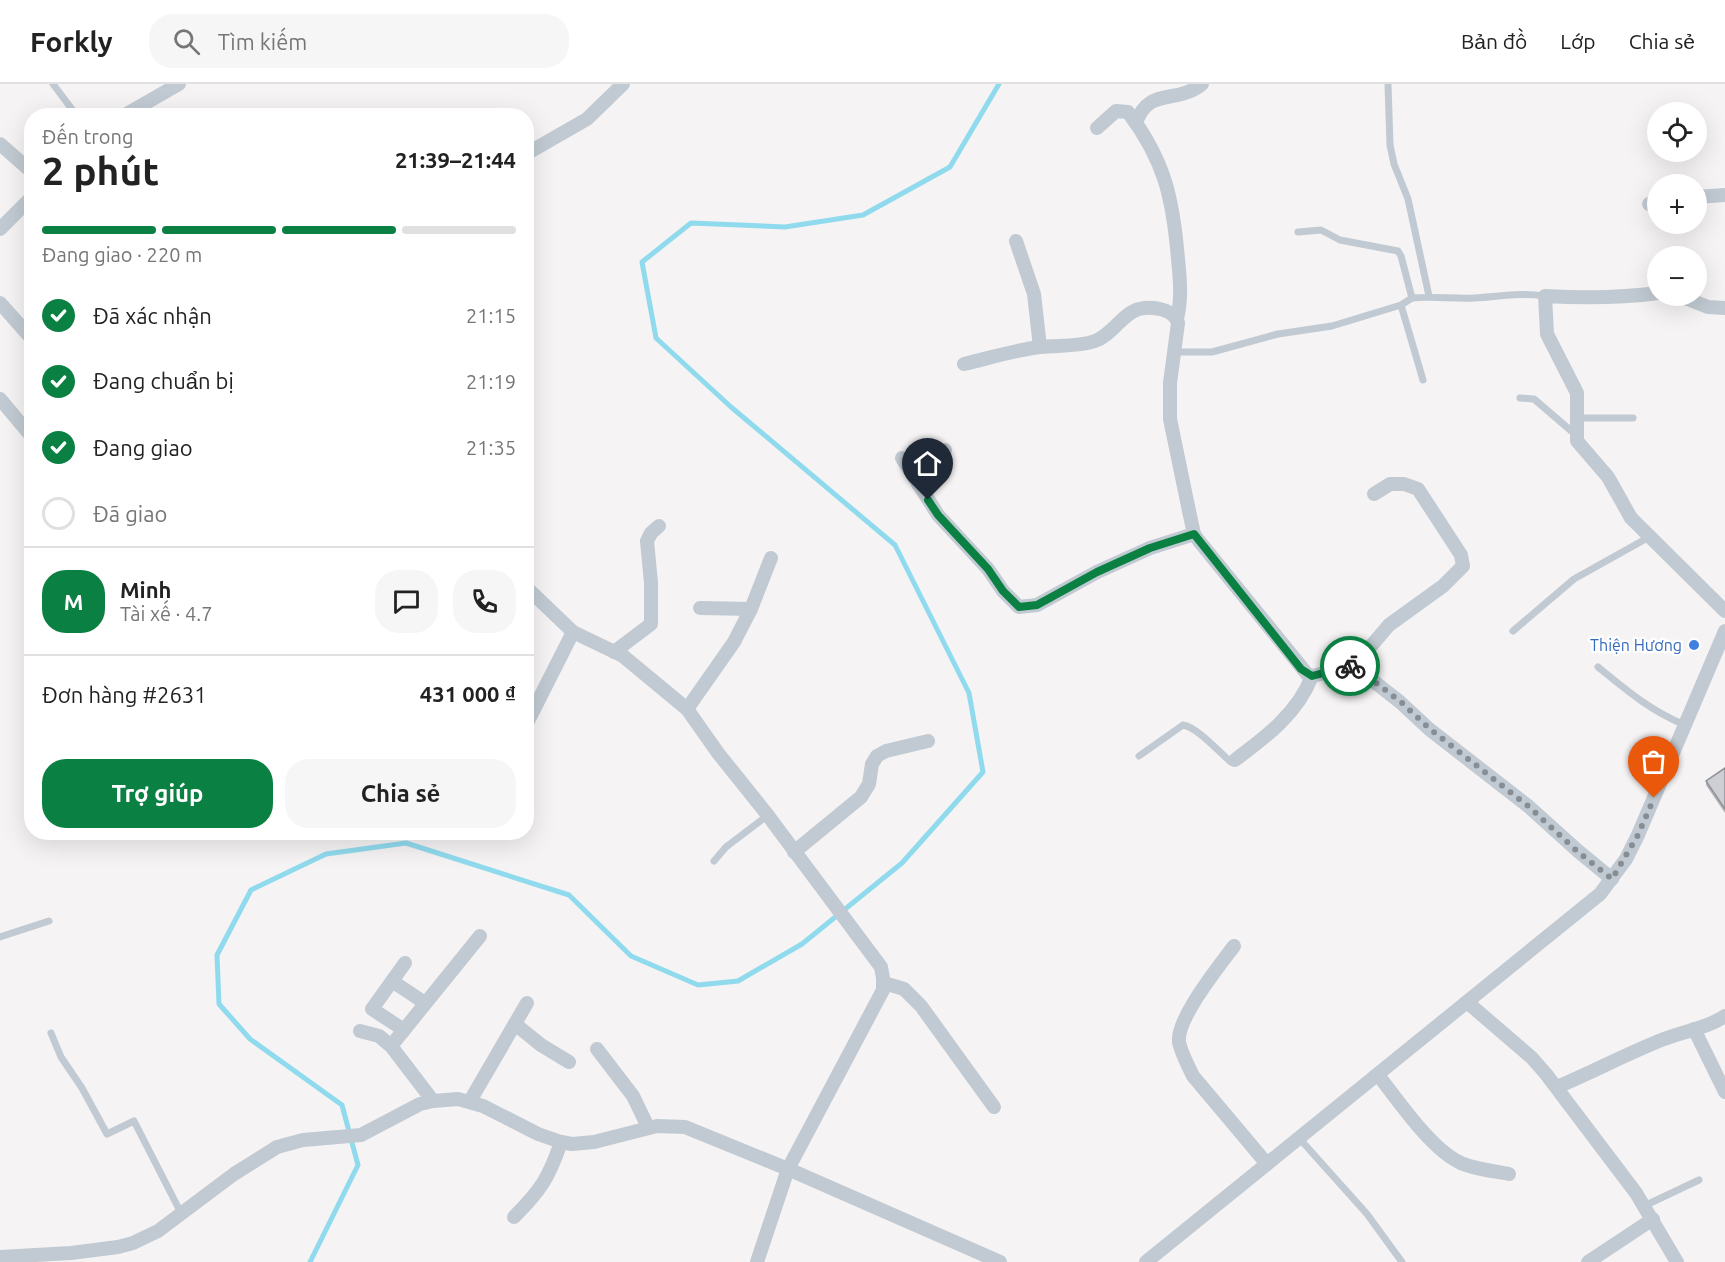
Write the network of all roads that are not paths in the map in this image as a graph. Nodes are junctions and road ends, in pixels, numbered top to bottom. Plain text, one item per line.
1 (53, 84) edge
2 (179, 84) edge
3 (623, 84) edge
4 (1202, 84) edge
5 (1388, 84) edge
6 (71, 108) edge
7 (137, 108) edge
8 (1136, 123) junction
9 (1097, 128) dead end
10 (0, 144) edge
11 (534, 149) edge
12 (24, 165) edge
13 (1725, 195) edge
14 (1707, 196) edge
15 (24, 205) edge
16 (0, 229) edge
17 (1298, 232) dead end
18 (1016, 241) dead end
19 (1647, 294) edge
20 (1429, 296) junction
21 (1545, 296) junction
22 (1412, 298) junction
23 (0, 303) edge
24 (1401, 306) junction
25 (1705, 306) edge
26 (1725, 308) edge
27 (1177, 319) junction
28 (24, 330) edge
29 (1040, 347) junction
30 (1176, 352) junction
31 (964, 364) dead end
32 (1423, 380) dead end
33 (1520, 398) dead end
34 (0, 399) edge
35 (1578, 418) junction
36 (1633, 418) dead end
37 (24, 428) edge
38 (1576, 435) junction
39 (945, 450) dead end
40 (902, 458) dead end
41 (918, 484) junction
42 (1374, 494) dead end
43 (659, 526) dead end
44 (1194, 534) junction
45 (1651, 536) junction
46 (771, 558) dead end
47 (534, 595) edge
48 (700, 608) dead end
49 (751, 609) junction
50 (1725, 611) edge
51 (1514, 631) dead end
52 (1725, 631) edge
53 (573, 632) junction
54 (614, 652) junction
55 (1354, 666) junction
56 (1598, 667) dead end
57 (1312, 676) junction
58 (534, 709) edge
59 (687, 709) junction
60 (1686, 725) junction
61 (928, 741) dead end
62 (1139, 756) dead end
63 (1235, 760) joint
64 (768, 815) junction
65 (794, 852) junction
66 (714, 861) dead end
67 (1612, 879) junction
68 (49, 921) dead end
69 (480, 936) dead end
70 (0, 937) edge
71 (1234, 946) dead end
72 (405, 963) dead end
73 (392, 981) junction
74 (884, 984) junction
75 (1467, 1002) junction
76 (425, 1003) junction
77 (527, 1003) dead end
78 (1725, 1016) edge
79 (515, 1024) junction
80 (1694, 1029) junction
81 (360, 1030) dead end
82 (404, 1030) junction
83 (51, 1033) dead end
84 (391, 1046) junction
85 (597, 1048) dead end
86 (569, 1062) dead end
87 (1378, 1075) junction
88 (1557, 1087) junction
89 (1725, 1092) edge
90 (432, 1101) junction
91 (470, 1101) junction
92 (994, 1107) dead end
93 (648, 1127) junction
94 (1299, 1138) junction
95 (561, 1142) junction
96 (1267, 1164) junction
97 (788, 1169) junction
98 (1509, 1174) dead end
99 (1699, 1180) dead end
100 (1644, 1206) junction
101 (181, 1213) junction
102 (514, 1217) dead end
103 (1653, 1219) junction
104 (0, 1257) edge
105 (758, 1262) edge
106 (1000, 1262) edge
107 (1146, 1262) edge
108 (1402, 1262) edge
109 (1588, 1262) edge
110 (1677, 1262) edge

1 - 6 lane
2 - 7 street
3 - 11 street
4 - 8 street
5 - 20 lane
8 - 9 street
8 - 27 street
10 - 12 street
13 - 14 street
15 - 16 street
17 - 22 lane
18 - 29 street
19 - 21 street
20 - 21 lane
20 - 22 lane
21 - 35 street
22 - 24 lane
23 - 28 street
24 - 30 lane
24 - 32 lane
25 - 26 street
27 - 29 street
27 - 30 street
29 - 31 street
30 - 44 street
33 - 38 lane
34 - 37 street
35 - 36 lane
35 - 38 street
38 - 45 street
39 - 41 street
40 - 41 street
41 - 44 street
42 - 55 street
43 - 54 street
44 - 57 street
45 - 50 street
45 - 51 lane
46 - 49 street
47 - 53 street
48 - 49 street
49 - 59 street
52 - 60 street
53 - 54 street
53 - 58 street
54 - 59 street
55 - 57 street
55 - 67 street
56 - 60 lane
57 - 63 street
59 - 64 street
60 - 67 street
61 - 65 street
62 - 63 lane
64 - 65 street
64 - 66 lane
65 - 74 street
67 - 75 street
68 - 70 lane
69 - 76 street
71 - 96 street
72 - 73 street
73 - 76 street
73 - 82 street
74 - 92 street
74 - 97 street
75 - 87 street
75 - 88 street
76 - 82 street
77 - 79 street
78 - 80 street
79 - 86 street
79 - 91 street
80 - 88 street
80 - 89 street
81 - 84 street
82 - 84 street
83 - 101 lane
84 - 90 street
85 - 93 street
87 - 94 street
87 - 98 street
88 - 100 street
90 - 91 street
90 - 101 street
91 - 95 street
93 - 95 street
93 - 97 street
94 - 96 street
94 - 108 lane
95 - 102 street
96 - 107 street
97 - 105 street
97 - 106 street
99 - 100 lane
100 - 103 street
101 - 104 street
103 - 109 street
103 - 110 street

